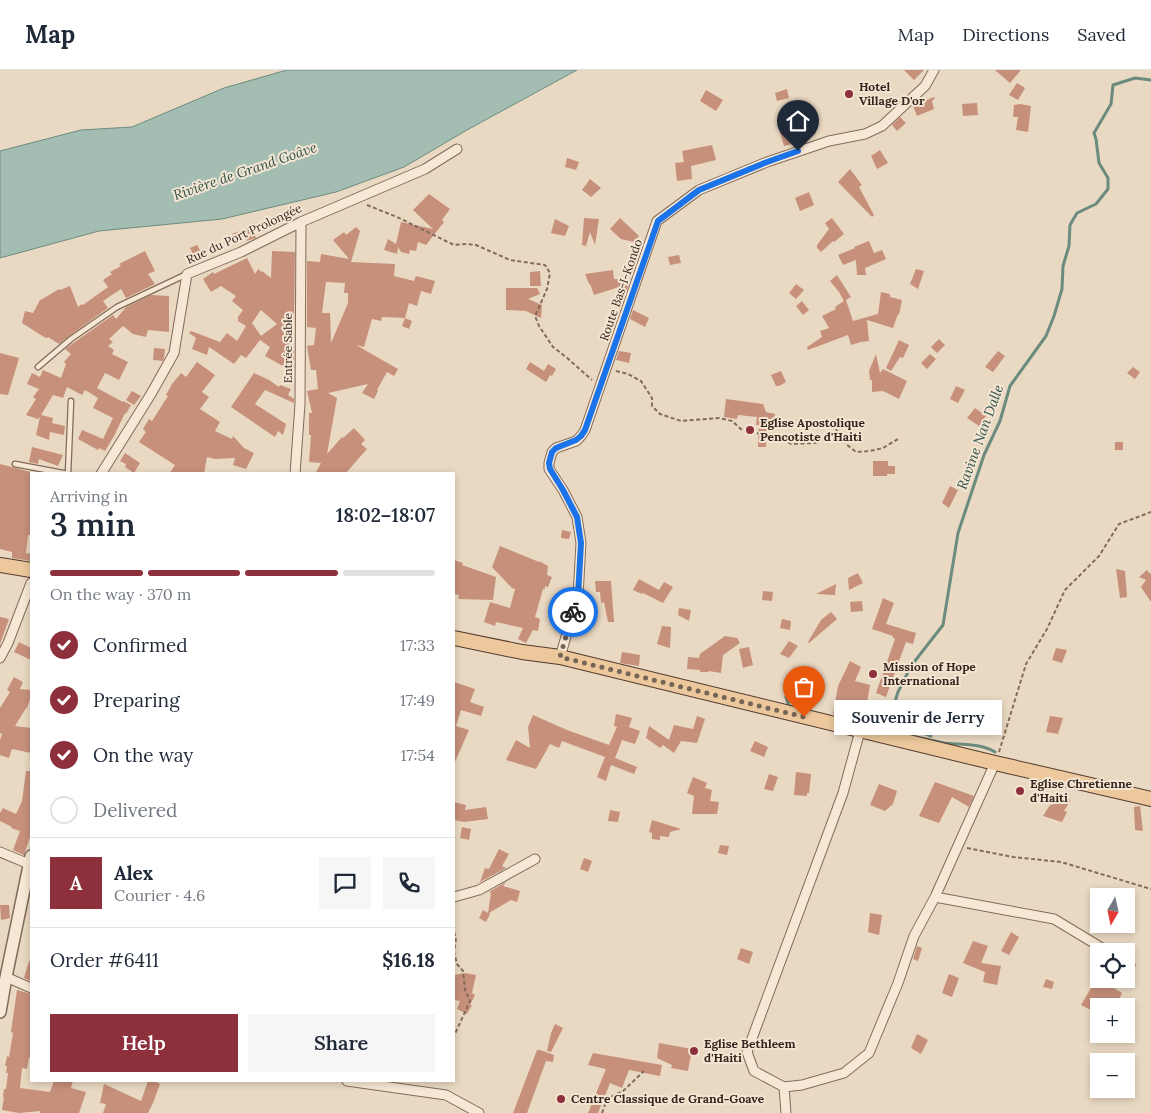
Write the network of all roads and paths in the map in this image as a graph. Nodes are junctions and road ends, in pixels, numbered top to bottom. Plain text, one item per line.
1 (934, 70) edge
2 (457, 149) dead end
3 (354, 199) junction
4 (301, 222) junction
5 (186, 274) junction
6 (38, 367) dead end
7 (607, 367) junction
8 (599, 387) junction
9 (71, 401) dead end
10 (898, 439) dead end
11 (15, 464) dead end
12 (57, 472) edge
13 (68, 472) edge
14 (102, 472) edge
15 (295, 472) edge
16 (1151, 512) edge
17 (0, 565) edge
18 (30, 570) edge
19 (30, 586) edge
20 (455, 638) edge
21 (560, 657) junction
22 (0, 658) edge
23 (860, 731) junction
24 (995, 763) junction
25 (1151, 799) edge
26 (957, 847) junction
27 (0, 852) edge
28 (535, 859) dead end
29 (30, 860) edge
30 (1151, 889) edge
31 (455, 897) edge
32 (935, 897) junction
33 (1094, 943) edge
34 (455, 956) edge
35 (6, 977) junction
36 (30, 988) edge
37 (0, 1012) edge
38 (455, 1034) edge
39 (644, 1071) dead end
40 (354, 1082) edge
41 (784, 1087) junction
42 (479, 1113) edge
43 (602, 1113) edge
44 (786, 1113) edge

1 - 7 street, Route Bas-I-Kondo
2 - 3 street, Rue du Port Prolongée
3 - 4 street, Rue du Port Prolongée
3 - 8 path
4 - 5 street, Rue du Port Prolongée
4 - 15 street, Entrée Sable
5 - 6 lane
5 - 14 street, Rue du Port Prolongée
7 - 8 street, Route Bas-I-Kondo
7 - 10 path
8 - 21 street, Route Bas-I-Kondo
9 - 13 lane
11 - 12 lane
16 - 24 path
17 - 18 main road
19 - 22 street
20 - 21 main road
21 - 23 main road
23 - 24 main road
23 - 41 street
24 - 25 main road
24 - 26 street
26 - 30 path
26 - 32 street
27 - 29 street
28 - 31 street
29 - 35 street
32 - 33 street
32 - 41 street
34 - 38 path
35 - 36 street
35 - 37 street
39 - 43 path
40 - 42 street
41 - 44 street

